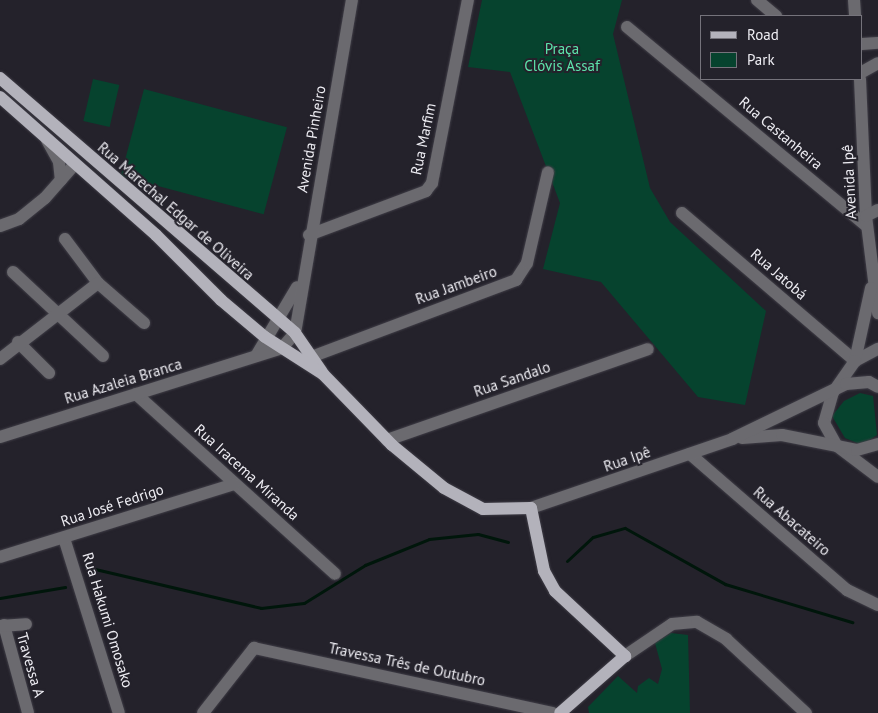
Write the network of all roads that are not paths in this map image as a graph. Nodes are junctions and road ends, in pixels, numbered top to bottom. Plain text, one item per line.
1 (352, 0) edge
2 (468, 0) edge
3 (757, 0) edge
4 (854, 0) edge
5 (775, 15) edge
6 (855, 15) edge
7 (627, 28) dead end
8 (878, 43) edge
9 (863, 44) edge
10 (878, 63) edge
11 (863, 71) edge
12 (0, 78) edge
13 (860, 80) edge
14 (0, 97) edge
15 (47, 140) junction
16 (74, 165) junction
17 (548, 172) dead end
18 (61, 180) junction
19 (878, 210) edge
20 (682, 213) dead end
21 (867, 221) junction
22 (0, 226) edge
23 (309, 235) junction
24 (65, 239) dead end
25 (13, 272) dead end
26 (98, 283) junction
27 (300, 283) junction
28 (872, 283) junction
29 (878, 314) edge
30 (57, 315) junction
31 (278, 321) junction
32 (144, 322) dead end
33 (295, 332) junction
34 (265, 337) junction
35 (18, 342) junction
36 (282, 348) junction
37 (648, 349) dead end
38 (878, 349) edge
39 (103, 356) dead end
40 (256, 356) junction
41 (306, 357) junction
42 (0, 359) edge
43 (855, 360) junction
44 (49, 373) dead end
45 (878, 388) edge
46 (833, 392) junction
47 (136, 394) junction
48 (0, 436) edge
49 (732, 439) junction
50 (387, 440) junction
51 (878, 444) edge
52 (837, 446) junction
53 (690, 454) junction
54 (878, 477) edge
55 (234, 484) junction
56 (531, 508) junction
57 (64, 538) junction
58 (0, 557) edge
59 (335, 574) dead end
60 (878, 606) edge
61 (26, 624) dead end
62 (2, 626) edge
63 (625, 656) junction
64 (567, 710) edge
65 (804, 712) edge
66 (28, 713) edge
67 (120, 713) edge
68 (203, 713) edge
69 (553, 713) edge

1 - 23 street, Avenida Pinheiro
2 - 23 street, Rua Marfim
3 - 5 street
4 - 6 street
7 - 21 street, Rua Castanheira
8 - 9 street
10 - 11 street
12 - 31 main road, Rua Marechal Edgar de Oliveira
13 - 21 street, Avenida Ipê
14 - 15 main road, Rua Marechal Edgar de Oliveira
15 - 16 main road, Rua Marechal Edgar de Oliveira
15 - 18 street
16 - 18 street
16 - 34 main road, Rua Marechal Edgar de Oliveira
17 - 41 street, Rua Jambeiro
18 - 22 street
19 - 21 street
20 - 43 street, Rua Jatobá
21 - 28 street, Avenida Ipê
23 - 27 street, Avenida Pinheiro
24 - 26 street
25 - 30 street
26 - 30 street
26 - 32 street
27 - 31 street, Avenida Pinheiro
27 - 33 street, Avenida Pinheiro
28 - 29 street, Avenida Ipê
28 - 43 street, Avenida Ipê
30 - 35 street
30 - 39 street
31 - 33 main road, Rua Marechal Edgar de Oliveira
31 - 34 street, Avenida Pinheiro
33 - 36 street
33 - 41 main road, Rua Marechal Edgar de Oliveira
34 - 36 main road, Rua Marechal Edgar de Oliveira
34 - 40 street
35 - 42 street
35 - 44 street
36 - 40 street, Rua Azaleia Branca
36 - 41 main road, Rua Marechal Edgar de Oliveira
37 - 50 street, Rua Sandalo
38 - 43 street
40 - 47 street, Rua Azaleia Branca
41 - 50 main road, Rua Marechal Edgar de Oliveira
43 - 46 street, Avenida Ipê
45 - 46 street, Rua Ipê
46 - 49 street, Rua Ipê
46 - 52 street
47 - 48 street, Rua Azaleia Branca
47 - 55 street, Rua Iracema Miranda
49 - 52 street, Rua Ipê
49 - 53 street, Rua Ipê
50 - 56 main road, Rua Marechal Edgar de Oliveira
51 - 52 street, Rua Ipê
52 - 54 street
53 - 56 street, Rua Ipê
53 - 60 street, Rua Abacateiro
55 - 57 street, Rua José Fedrigo
55 - 59 street, Rua Iracema Miranda
56 - 63 main road
57 - 58 street, Rua José Fedrigo
57 - 67 street, Rua Hakumi Omosako
61 - 62 street
62 - 66 street, Travessa A
63 - 64 main road
63 - 65 street
68 - 69 street, Travessa Três de Outubro

